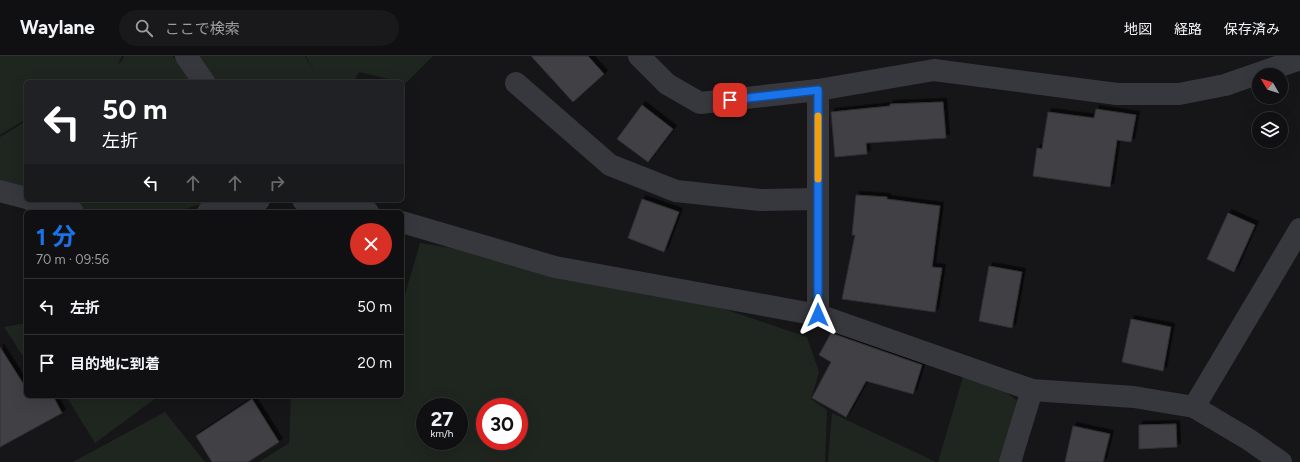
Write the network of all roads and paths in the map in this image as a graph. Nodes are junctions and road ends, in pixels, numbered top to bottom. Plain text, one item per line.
1 (186, 56) edge
2 (639, 56) edge
3 (1300, 59) edge
4 (203, 80) edge
5 (516, 83) dead end
6 (818, 90) junction
7 (0, 191) edge
8 (24, 197) edge
9 (818, 199) junction
10 (38, 202) edge
11 (250, 202) edge
12 (314, 202) edge
13 (66, 210) edge
14 (216, 210) edge
15 (357, 210) edge
16 (404, 223) edge
17 (1300, 229) edge
18 (818, 315) junction
19 (1032, 390) junction
20 (1194, 407) junction
21 (1010, 462) edge
22 (1281, 462) edge

1 - 4 street
2 - 6 street
3 - 6 street
5 - 9 street
6 - 9 street
7 - 8 street
9 - 18 street
10 - 13 street
11 - 14 street
12 - 15 street
16 - 18 street
17 - 20 street
18 - 19 street
19 - 20 street
19 - 21 street
20 - 22 street

